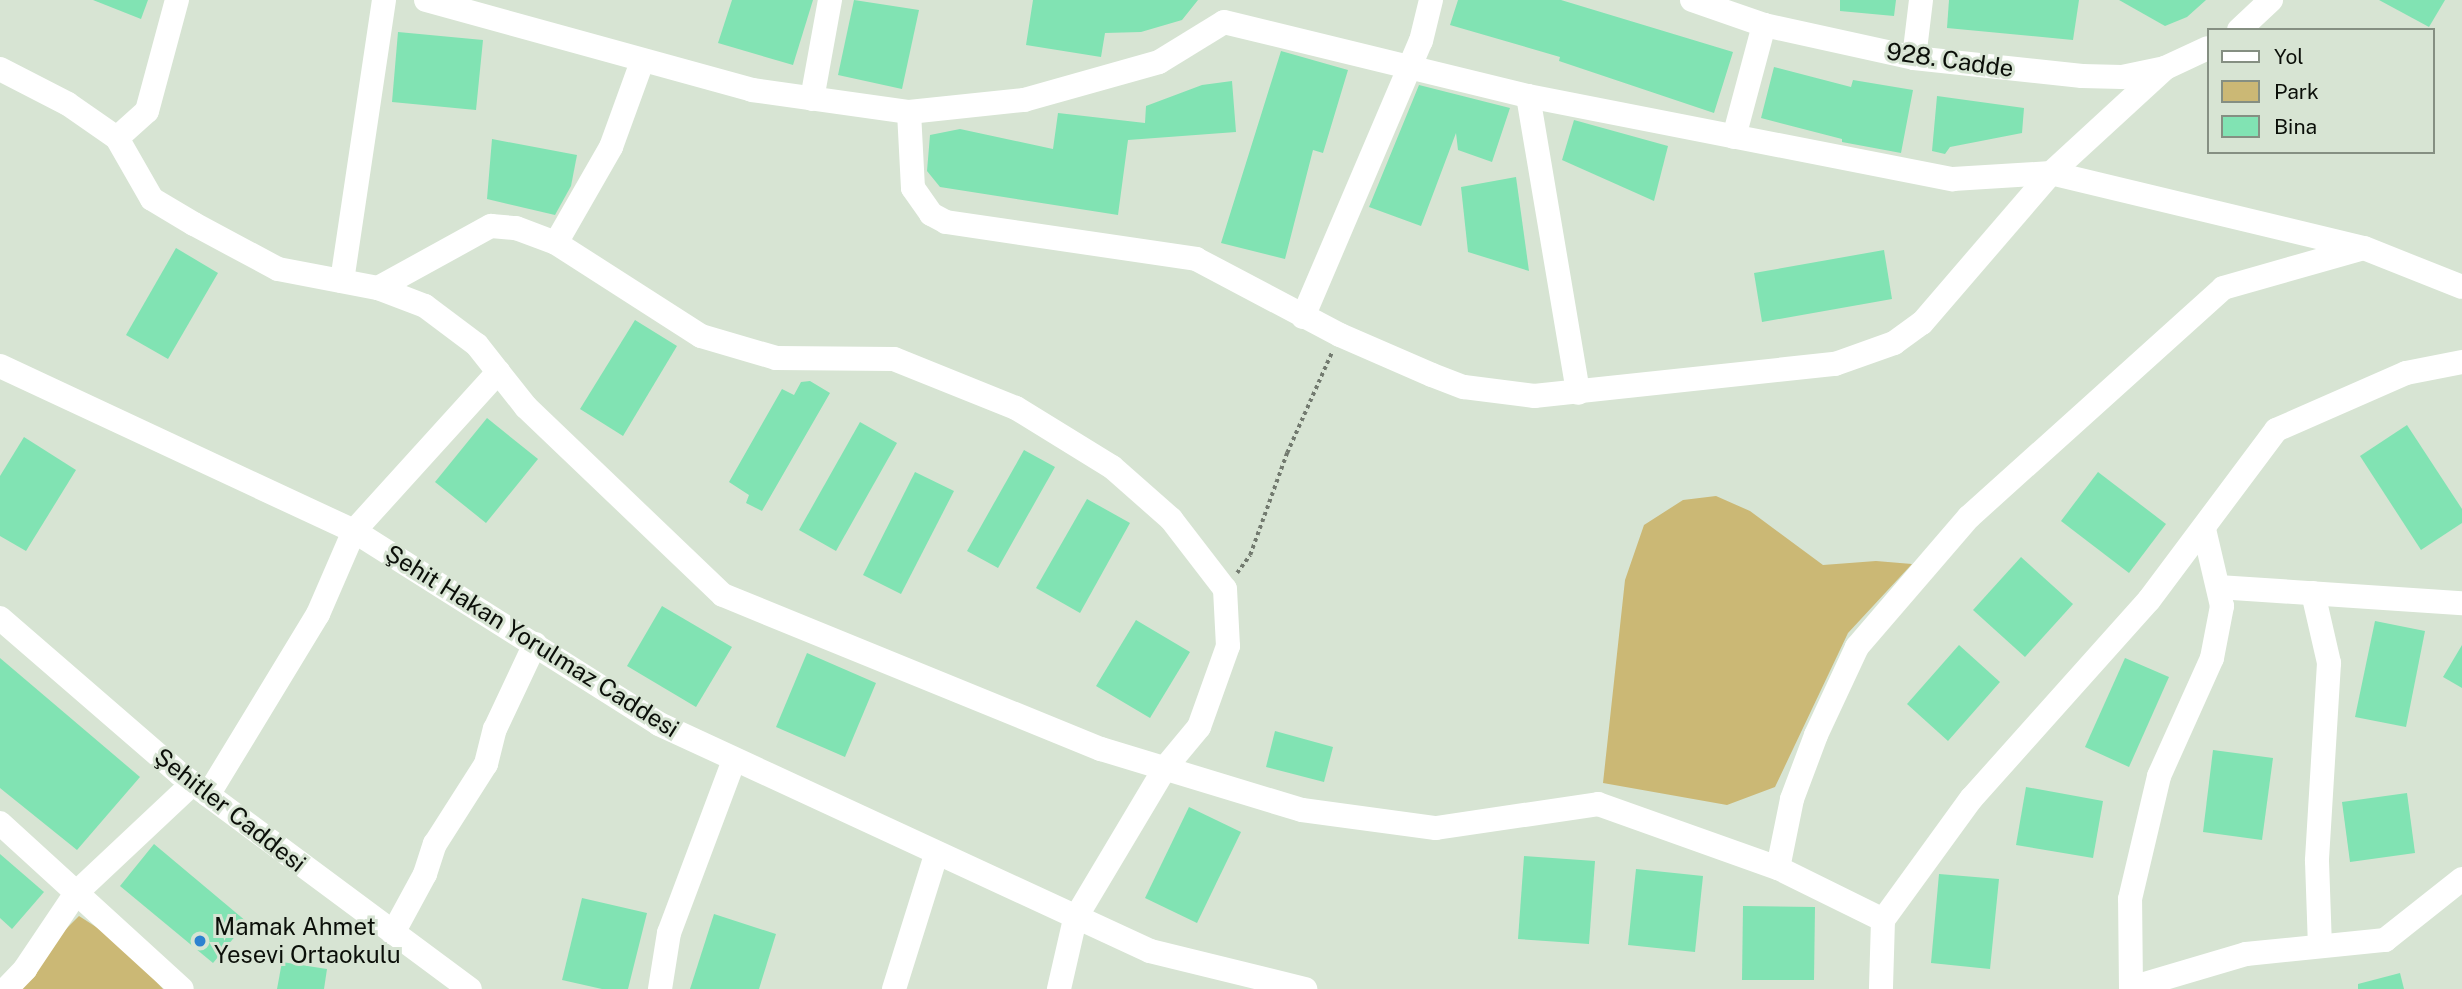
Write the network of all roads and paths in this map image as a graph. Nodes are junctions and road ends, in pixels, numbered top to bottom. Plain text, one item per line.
1 (177, 0) edge
2 (384, 0) edge
3 (426, 0) edge
4 (830, 0) edge
5 (1431, 0) edge
6 (1692, 0) edge
7 (1921, 0) edge
8 (2271, 0) edge
9 (487, 8) edge
10 (1226, 11) edge
11 (1763, 25) junction
12 (2241, 28) edge
13 (2206, 49) edge
14 (1914, 58) junction
15 (642, 62) junction
16 (1409, 67) junction
17 (2165, 68) junction
18 (0, 69) edge
19 (1528, 96) junction
20 (812, 99) junction
21 (909, 112) junction
22 (1734, 137) junction
23 (117, 138) junction
24 (2050, 173) junction
25 (556, 243) junction
26 (2364, 248) junction
27 (342, 281) junction
28 (2462, 287) edge
29 (378, 289) junction
30 (1303, 317) junction
31 (1340, 335) junction
32 (2462, 362) edge
33 (0, 366) edge
34 (498, 372) junction
35 (1578, 393) junction
36 (2204, 529) junction
37 (354, 531) junction
38 (2218, 587) junction
39 (1225, 589) junction
40 (2313, 593) junction
41 (2462, 603) edge
42 (0, 618) edge
43 (535, 644) junction
44 (734, 760) junction
45 (1165, 768) junction
46 (200, 789) junction
47 (0, 823) edge
48 (936, 855) junction
49 (1778, 868) junction
50 (2462, 879) edge
51 (76, 892) junction
52 (1075, 919) junction
53 (1883, 920) junction
54 (393, 933) junction
55 (2320, 947) junction
56 (2131, 988) edge
57 (6, 989) edge
58 (182, 989) edge
59 (470, 989) edge
60 (660, 989) edge
61 (894, 989) edge
62 (1059, 989) edge
63 (1305, 989) edge
64 (1881, 989) edge

1 - 23 street
2 - 27 street
3 - 9 street
4 - 20 street
5 - 16 street
6 - 11 street, 928. Cadde
7 - 14 street
8 - 12 street
9 - 15 street
10 - 16 street
10 - 21 street
11 - 14 street, 928. Cadde
11 - 22 street
13 - 17 street, 928. Cadde
14 - 17 street, 928. Cadde
15 - 20 street
15 - 25 street
16 - 19 street
16 - 30 street
17 - 24 street
18 - 23 street
19 - 22 street
19 - 35 street
20 - 21 street
21 - 30 street
22 - 24 street
23 - 27 street
24 - 26 street
24 - 35 street
25 - 29 street
25 - 39 street
26 - 28 street
26 - 49 street
27 - 29 street
29 - 34 street
30 - 31 street
31 - 35 street
31 - 39 path
32 - 36 street
33 - 37 street, Şehit Hakan Yorulmaz Caddesi
34 - 37 street
34 - 45 street
36 - 38 street
36 - 53 street
37 - 43 street, Şehit Hakan Yorulmaz Caddesi
37 - 46 street
38 - 40 street
38 - 56 street
39 - 45 street
40 - 41 street
40 - 55 street
42 - 46 street, Şehitler Caddesi
43 - 44 street, Şehit Hakan Yorulmaz Caddesi
43 - 54 street
44 - 48 street, Şehit Hakan Yorulmaz Caddesi
44 - 60 street
45 - 49 street
45 - 52 street
46 - 51 street
46 - 54 street, Şehitler Caddesi
47 - 51 street
48 - 52 street, Şehit Hakan Yorulmaz Caddesi
48 - 61 street
49 - 53 street
50 - 55 street
51 - 57 street
51 - 58 street
52 - 62 street
52 - 63 street, Şehit Hakan Yorulmaz Caddesi
53 - 64 street
54 - 59 street, Şehitler Caddesi
55 - 56 street

